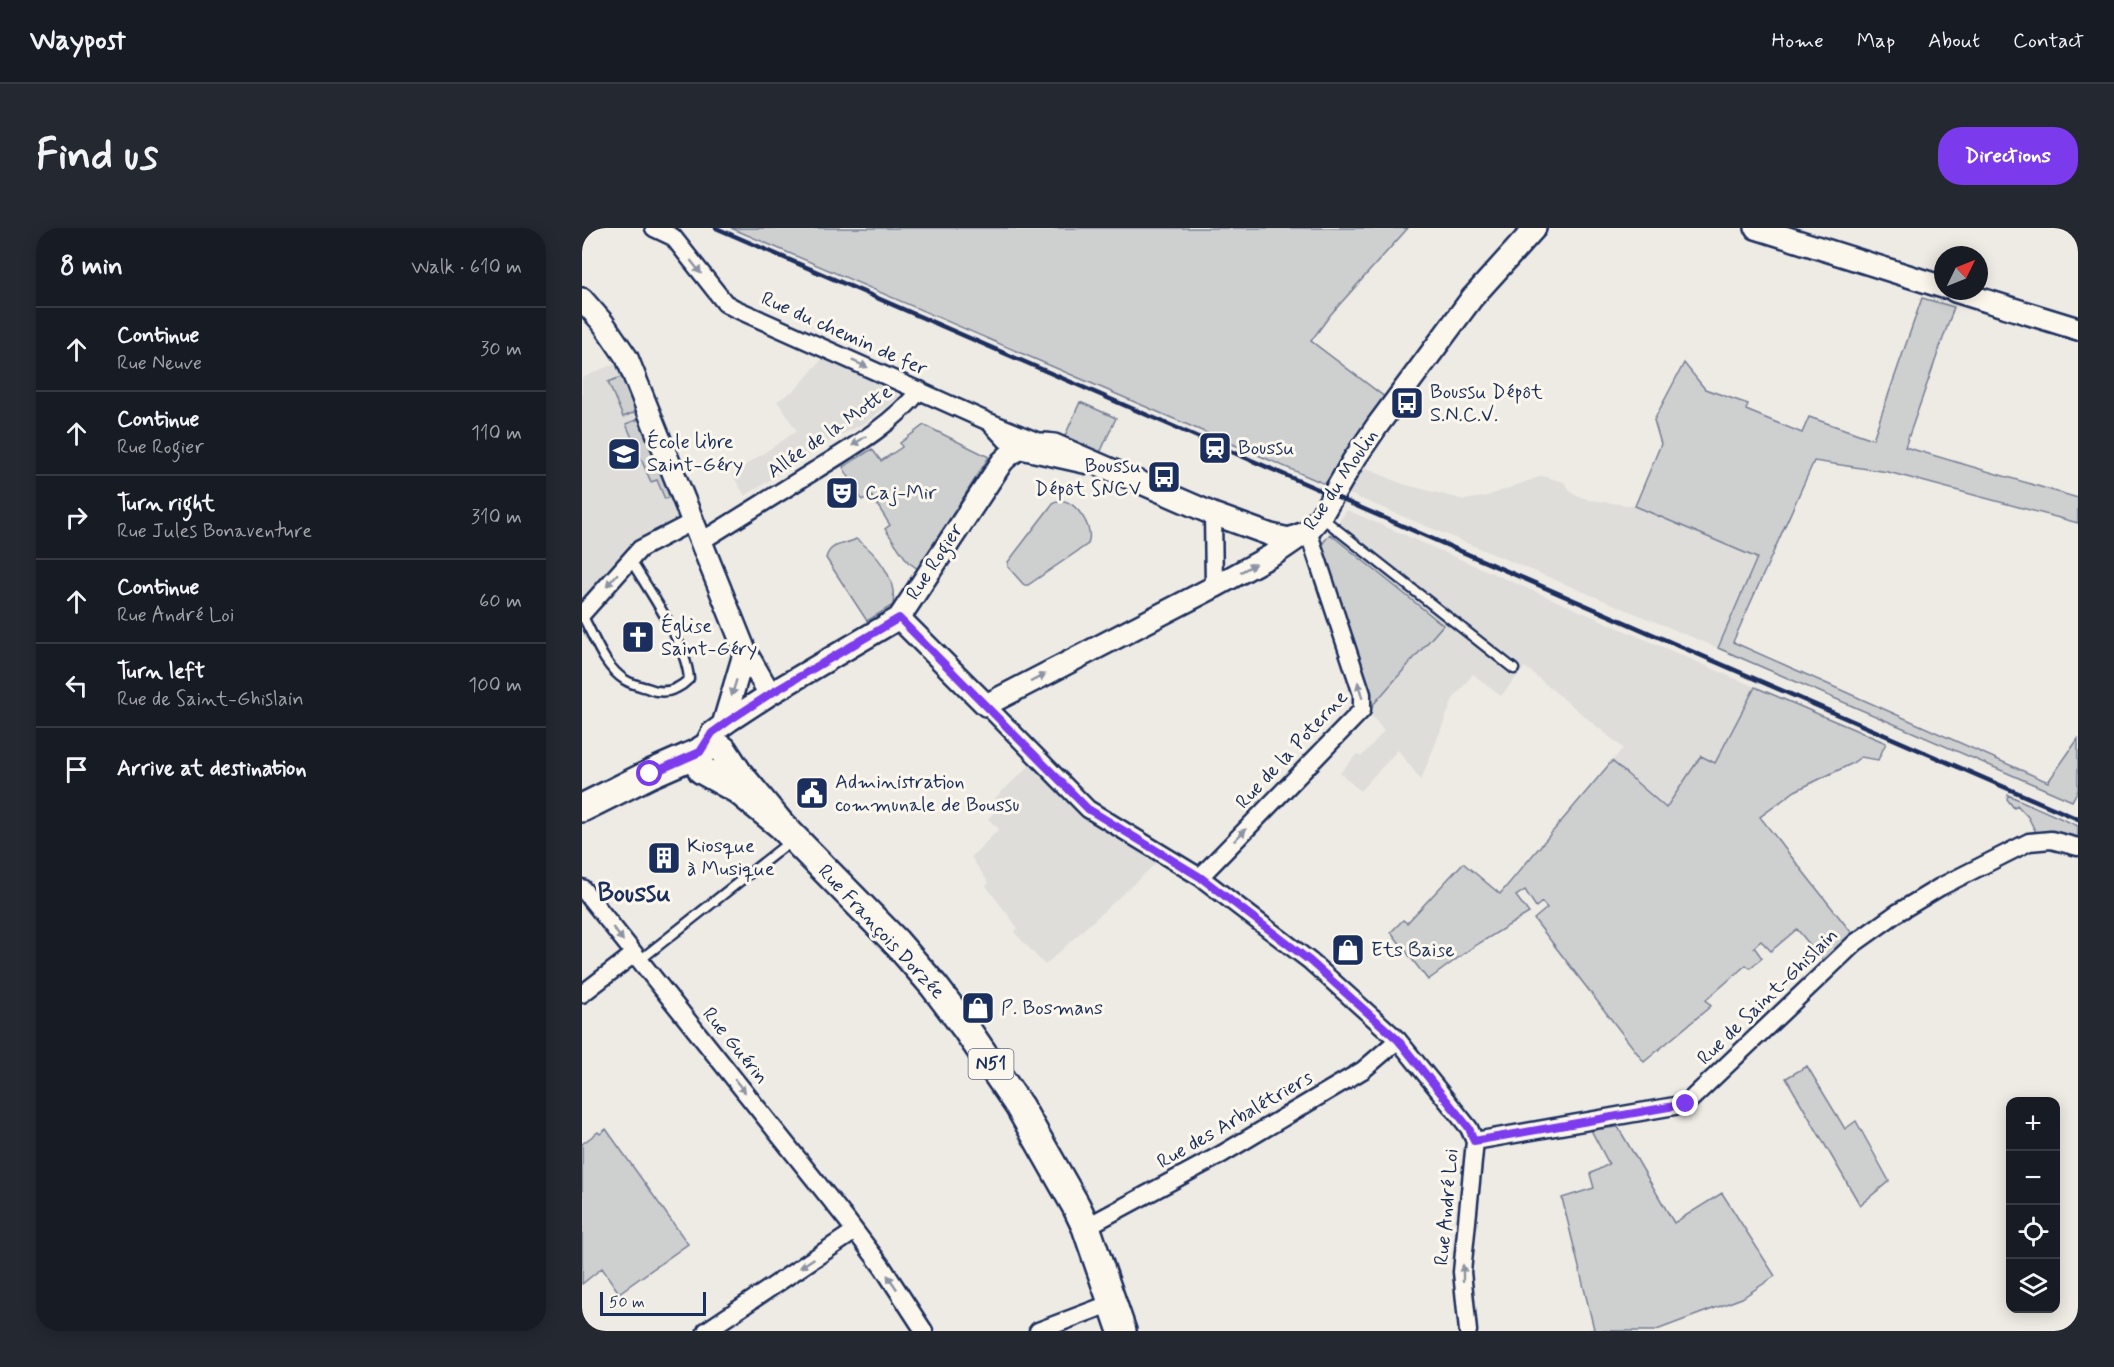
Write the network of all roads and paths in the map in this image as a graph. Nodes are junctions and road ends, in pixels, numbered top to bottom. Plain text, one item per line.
1 (654, 228) edge
2 (1535, 228) edge
3 (1756, 228) edge
4 (1934, 284) edge
5 (582, 299) edge
6 (1984, 300) edge
7 (2078, 329) edge
8 (920, 390) junction
9 (989, 422) junction
10 (1044, 444) junction
11 (1009, 451) junction
12 (1104, 467) junction
13 (1213, 514) junction
14 (692, 522) junction
15 (1314, 524) junction
16 (700, 542) junction
17 (630, 559) junction
18 (1214, 587) junction
19 (582, 614) edge
20 (899, 618) junction
21 (745, 651) junction
22 (1514, 669) dead end
23 (770, 694) junction
24 (986, 705) junction
25 (715, 750) junction
26 (582, 808) edge
27 (787, 832) junction
28 (2078, 847) edge
29 (1200, 877) junction
30 (582, 888) edge
31 (637, 957) junction
32 (582, 994) edge
33 (1398, 1040) junction
34 (1474, 1141) junction
35 (1086, 1227) junction
36 (855, 1231) junction
37 (1112, 1303) junction
38 (706, 1331) edge
39 (924, 1331) edge
40 (1038, 1331) edge
41 (1122, 1331) edge
42 (1468, 1331) edge

1 -> 8 street, Rue du chemin de fer
2 - 15 street, Rue du Moulin
3 - 4 street
5 - 14 street
6 - 7 street
8 - 9 street, Rue du chemin de fer
8 -> 16 street, Allée de la Motte
9 - 10 street, Rue du chemin de fer
9 - 11 street
10 - 11 street
10 - 12 street
11 - 12 street
11 - 20 street, Rue Rogier
12 - 13 street
13 - 15 street
13 - 18 street
14 - 16 street
14 - 17 street
18 -> 15 street, Rue du Moulin
15 - 22 lane
29 -> 15 street, Rue de la Poterne
16 - 21 street
17 -> 19 street
17 - 19 lane
24 -> 18 street, Rue du Moulin
20 - 23 street, Rue Rogier
20 - 24 street
21 - 23 street
21 -> 25 street
23 - 25 street, Rue Rogier
24 - 29 street, Rue André Loi
25 - 26 main road, N51
25 - 27 main road, Rue François Dorzée / N51
27 - 31 lane
27 - 35 main road, Rue François Dorzée / N51
28 - 34 street, Rue de Saint-Ghislain
29 - 33 street, Rue André Loi
30 -> 31 street, Rue Guérin
31 - 32 street
31 -> 36 street, Rue Guérin
33 - 34 street, Rue André Loi
33 - 35 street, Rue des Arbalétriers
42 -> 34 street, Rue André Loi
35 - 37 main road, Rue François Dorzée / N51
36 -> 38 street
39 -> 36 street, Rue Guérin
37 - 40 street
37 - 41 main road, Rue François Dorzée / N51

